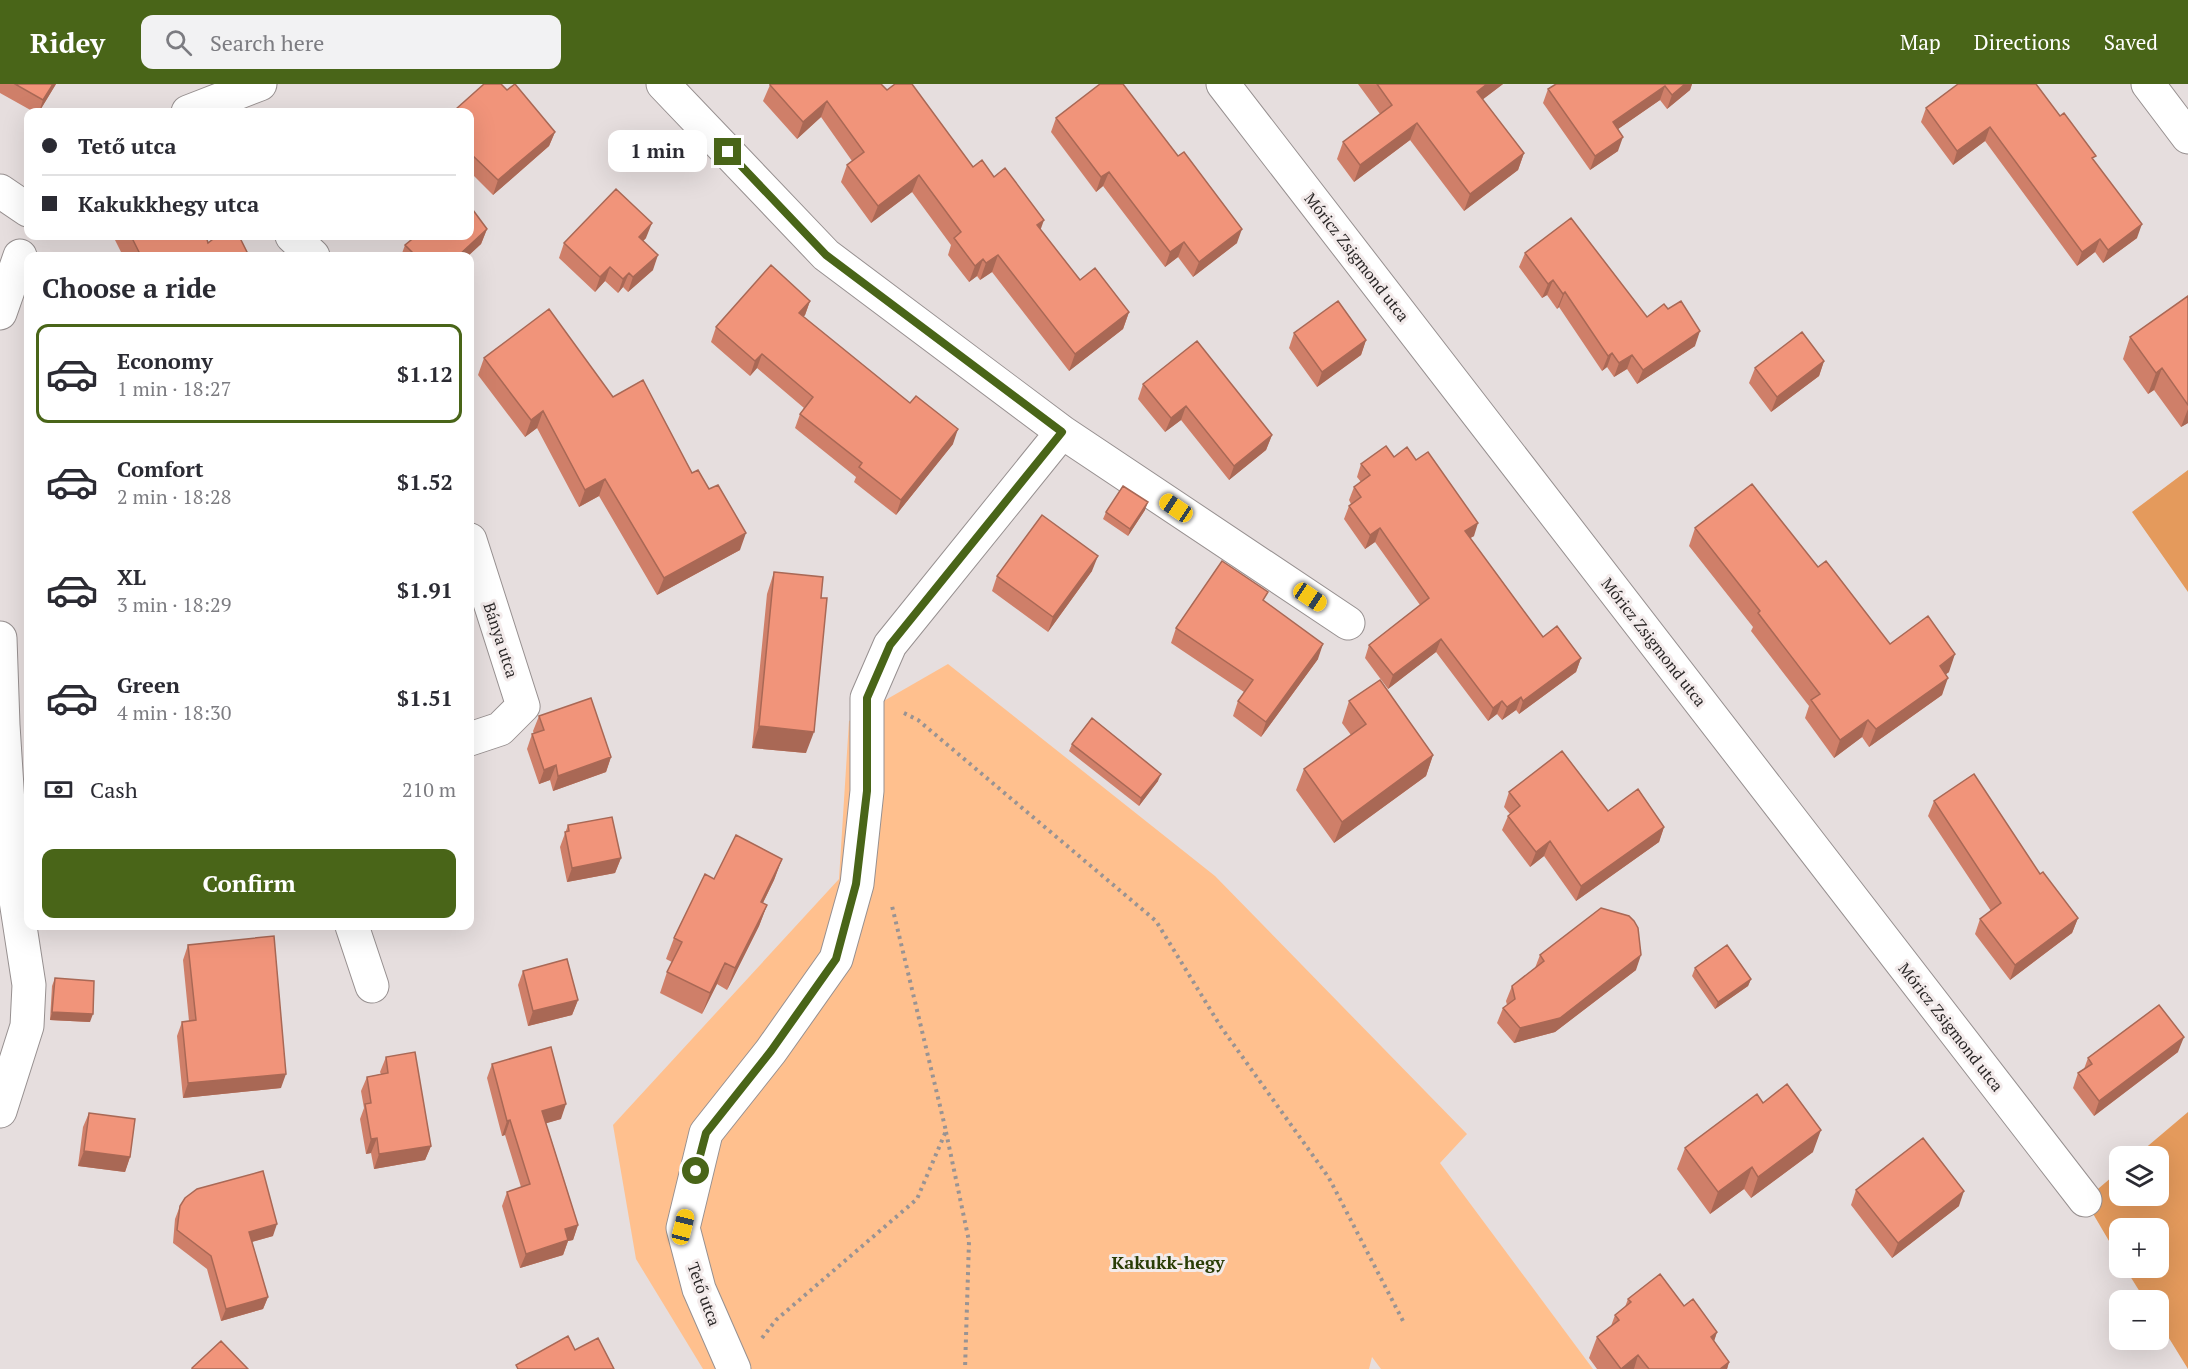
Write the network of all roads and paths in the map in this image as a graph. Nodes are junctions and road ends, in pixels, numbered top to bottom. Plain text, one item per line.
1 (260, 84) edge
2 (663, 84) edge
3 (1223, 84) edge
4 (2148, 84) edge
5 (198, 108) edge
6 (2188, 137) edge
7 (0, 190) edge
8 (24, 207) edge
9 (296, 240) edge
10 (309, 252) edge
11 (19, 256) edge
12 (0, 313) edge
13 (1062, 432) junction
14 (474, 553) edge
15 (1348, 623) dead end
16 (0, 639) edge
17 (867, 698) junction
18 (474, 738) edge
19 (21, 879) edge
20 (891, 903) dead end
21 (24, 919) edge
22 (25, 930) edge
23 (353, 930) edge
24 (372, 986) dead end
25 (0, 1111) edge
26 (946, 1131) junction
27 (2085, 1200) dead end
28 (1403, 1321) dead end
29 (758, 1343) dead end
30 (734, 1369) edge
31 (965, 1369) edge

1 - 5 street
2 - 13 street
3 - 27 street, Móricz Zsigmond utca
4 - 6 street
7 - 8 street
9 - 10 street
11 - 12 street
13 - 15 street
13 - 17 street, Tető utca
14 - 18 street, Bánya utca
16 - 19 street
17 - 28 path
17 - 30 street, Tető utca
19 - 21 street
20 - 26 path
22 - 25 street
23 - 24 street
26 - 29 path
26 - 31 path

